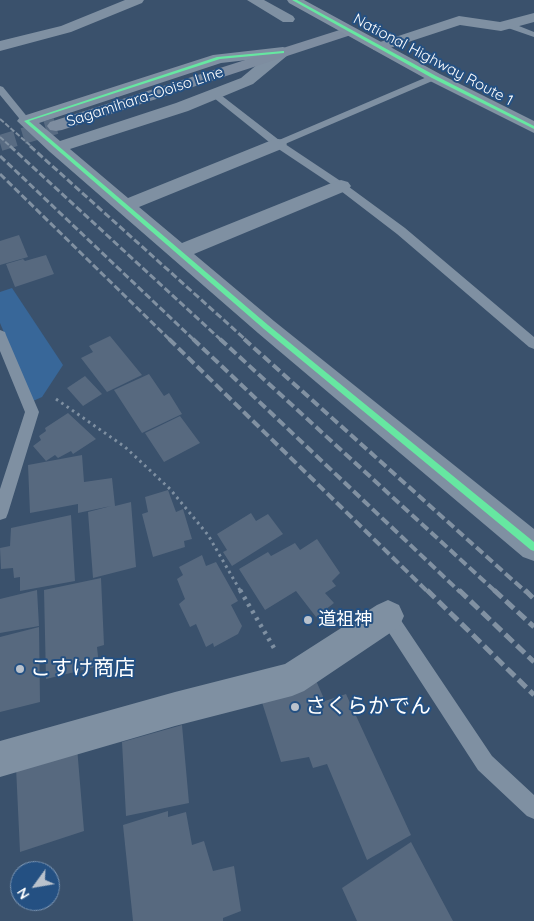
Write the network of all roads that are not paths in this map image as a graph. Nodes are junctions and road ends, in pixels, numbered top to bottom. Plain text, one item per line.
1 (137, 0) edge
2 (254, 0) edge
3 (294, 0) edge
4 (534, 17) edge
5 (288, 19) dead end
6 (511, 26) junction
7 (349, 31) junction
8 (534, 35) edge
9 (0, 46) edge
10 (379, 47) junction
11 (283, 52) junction
12 (434, 77) junction
13 (0, 89) edge
14 (214, 94) junction
15 (26, 120) junction
16 (534, 128) edge
17 (56, 137) junction
18 (278, 144) junction
19 (341, 186) junction
20 (125, 206) junction
21 (179, 252) junction
22 (0, 335) edge
23 (534, 344) edge
24 (0, 513) edge
25 (530, 538) edge
26 (388, 616) joint
27 (0, 760) edge
28 (534, 809) edge

1 - 9 street
2 - 5 street
3 - 7 highway, National Highway Route 1
4 - 6 street
6 - 8 lane
6 - 10 street
7 - 10 highway, National Highway Route 1
7 - 11 main road, Sagamihara-Ooiso LIne
10 - 12 highway, National Highway Route 1
11 - 14 street
11 - 15 street
11 - 17 main road, Sagamihara-Ooiso LIne
12 - 16 highway, National Highway Route 1
12 - 18 lane
13 - 15 lane
14 - 17 street
14 - 18 lane
15 - 17 street
17 - 20 street
18 - 19 lane
18 - 20 street
19 - 21 street
19 - 23 lane
20 - 21 street
21 - 25 street
22 - 24 lane
26 - 27 street
26 - 28 lane

